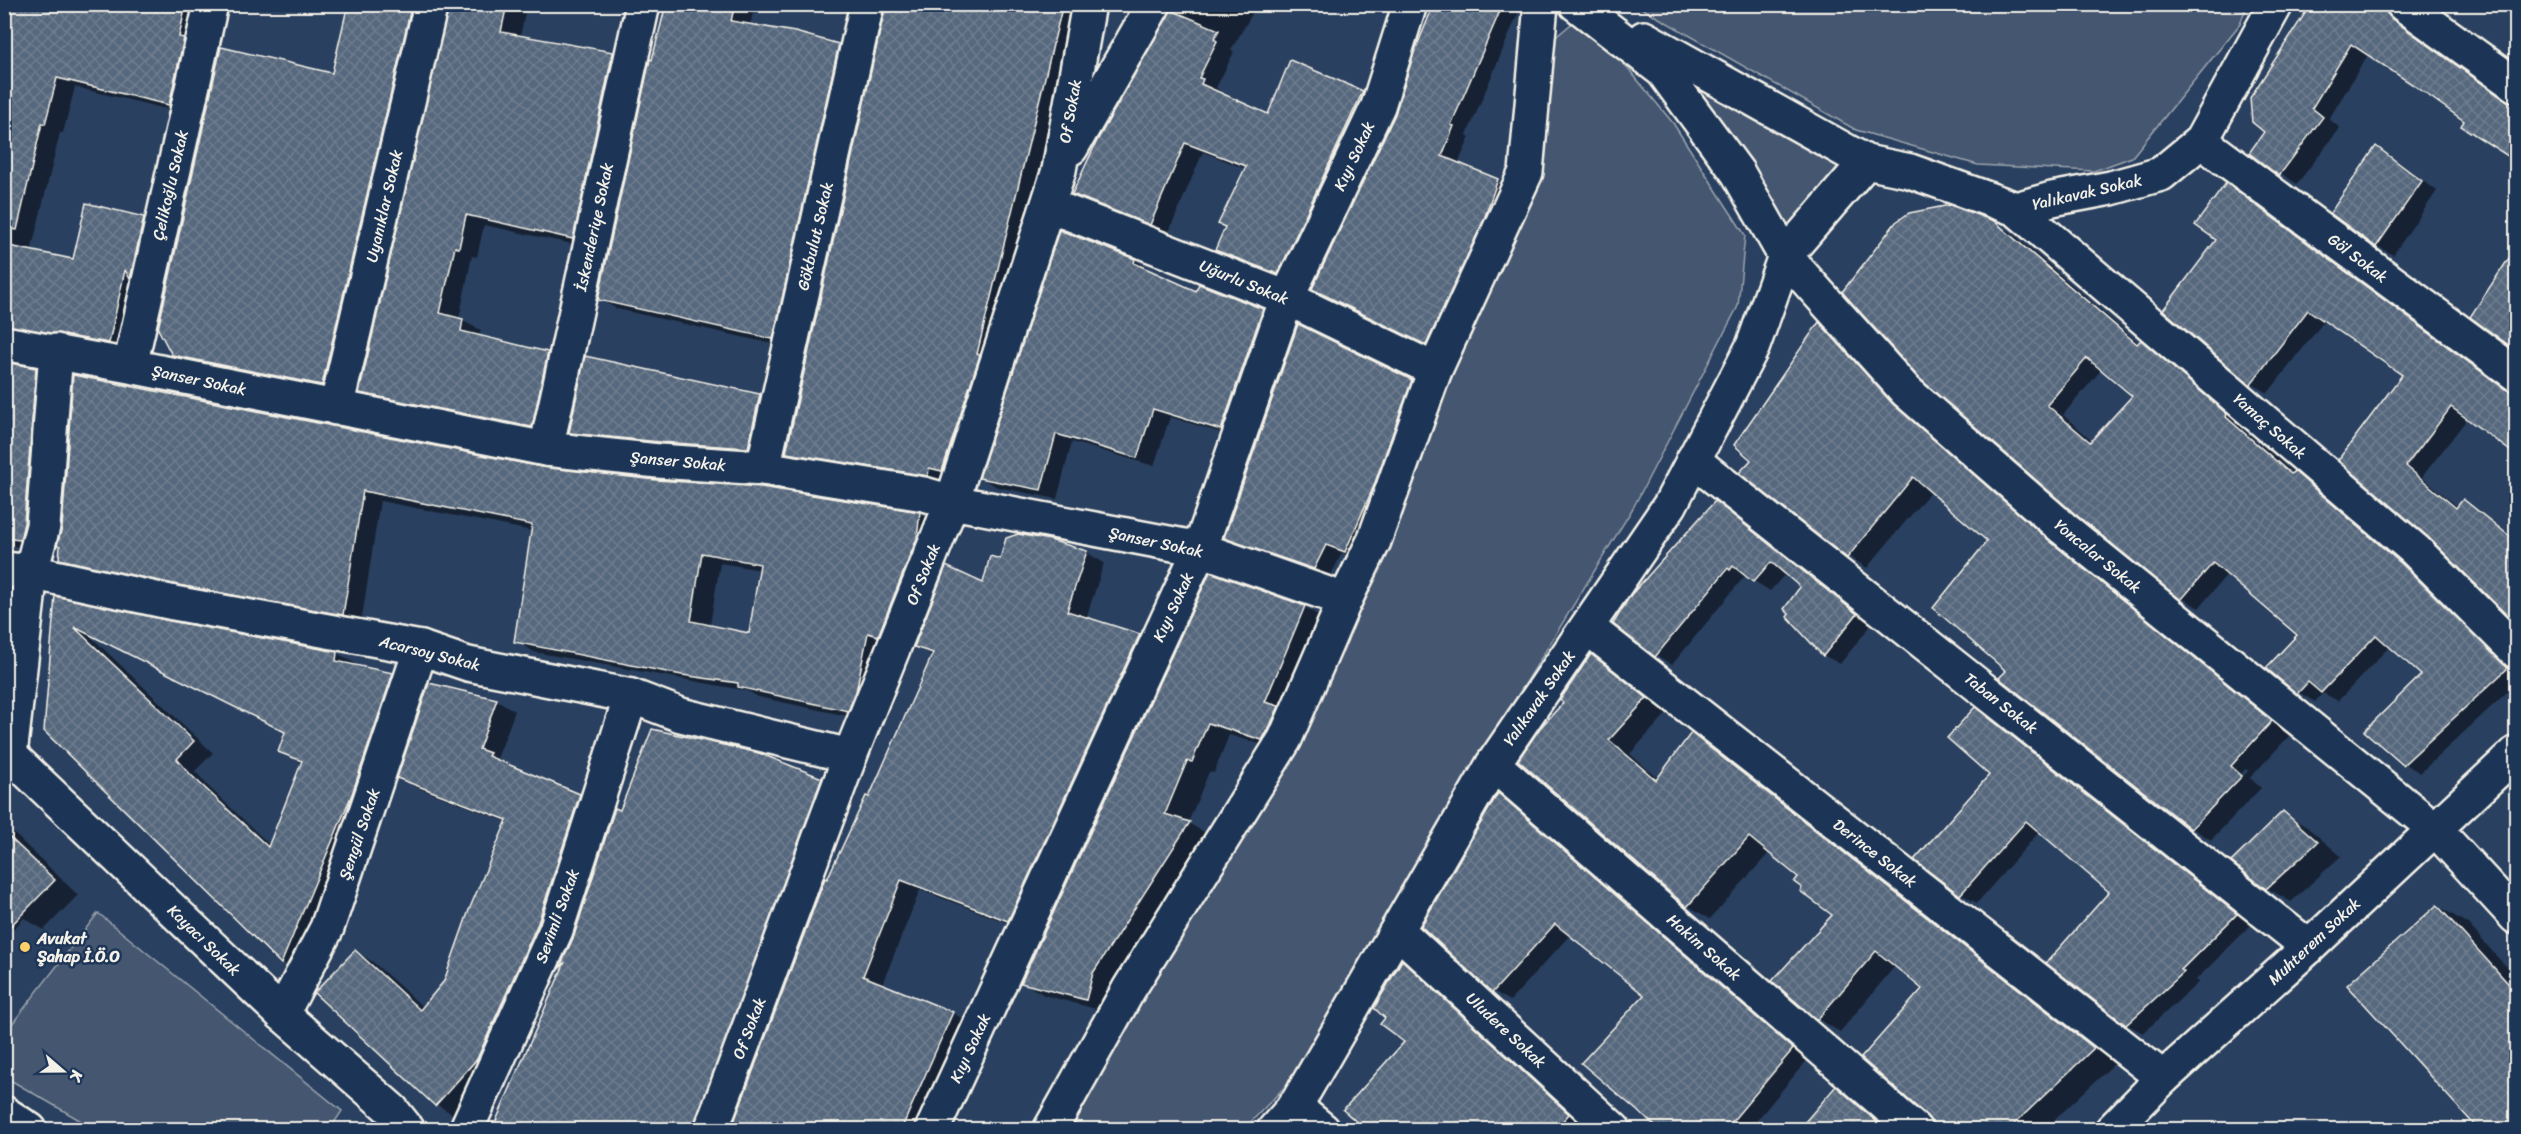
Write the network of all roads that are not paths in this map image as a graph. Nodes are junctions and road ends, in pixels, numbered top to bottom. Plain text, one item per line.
1 (211, 4) edge
2 (431, 4) edge
3 (643, 4) edge
4 (867, 4) edge
5 (1089, 4) edge
6 (1154, 4) edge
7 (1410, 4) edge
8 (1541, 4) edge
9 (1576, 4) edge
10 (1586, 4) edge
11 (2276, 4) edge
12 (2403, 4) edge
13 (2517, 84) edge
14 (2201, 141) junction
15 (1866, 162) junction
16 (1059, 170) junction
17 (1048, 205) junction
18 (2016, 209) junction
19 (1785, 256) junction
20 (1287, 298) junction
21 (4, 343) edge
22 (56, 351) junction
23 (130, 366) junction
24 (1435, 370) junction
25 (2517, 374) edge
26 (336, 408) junction
27 (546, 449) junction
28 (1694, 459) junction
29 (763, 468) junction
30 (952, 502) junction
31 (1200, 549) junction
32 (18, 571) edge
33 (1346, 600) junction
34 (1588, 627) junction
35 (421, 648) junction
36 (2517, 651) edge
37 (631, 696) junction
38 (7, 750) edge
39 (2517, 753) edge
40 (850, 756) junction
41 (1493, 764) junction
42 (2435, 829) junction
43 (2517, 917) edge
44 (1398, 931) junction
45 (2309, 947) junction
46 (282, 1014) junction
47 (2163, 1078) junction
48 (4, 1113) edge
49 (1284, 1118) edge
50 (392, 1123) edge
51 (30, 1130) edge
52 (465, 1130) edge
53 (711, 1130) edge
54 (932, 1130) edge
55 (1050, 1130) edge
56 (1323, 1130) edge
57 (1614, 1130) edge
58 (1915, 1130) edge
59 (2112, 1130) edge

1 - 23 street, Çelikoğlu Sokak
2 - 26 street, Uyanıklar Sokak
3 - 27 street, İskenderiye Sokak
4 - 29 street, Gökbulut Sokak
5 - 16 street, Of Sokak
6 - 16 street
7 - 20 street, Kıyı Sokak
8 - 24 street
9 - 19 street
10 - 15 street
11 - 14 street, Yalıkavak Sokak
12 - 13 street
14 - 18 street, Yalıkavak Sokak
14 - 25 street, Göl Sokak
15 - 18 street, Yalıkavak Sokak
15 - 19 street, Yalıkavak Sokak
16 - 17 street, Of Sokak
17 - 20 street, Uğurlu Sokak
17 - 30 street, Of Sokak
18 - 36 street, Yamaç Sokak
19 - 28 street, Yalıkavak Sokak
19 - 42 street, Yoncalar Sokak
20 - 24 street, Uğurlu Sokak
20 - 31 street, Kıyı Sokak
21 - 22 street, Şanser Sokak
22 - 23 street, Şanser Sokak
22 - 32 street
23 - 26 street, Şanser Sokak
24 - 33 street
26 - 27 street, Şanser Sokak
27 - 29 street, Şanser Sokak
28 - 34 street, Yalıkavak Sokak
28 - 45 street, Taban Sokak
29 - 30 street, Şanser Sokak
30 - 31 street, Şanser Sokak
30 - 40 street, Of Sokak
31 - 33 street, Şanser Sokak
31 - 54 street, Kıyı Sokak
32 - 35 street, Acarsoy Sokak
32 - 38 street
33 - 55 street
34 - 41 street, Yalıkavak Sokak
34 - 47 street, Derince Sokak
35 - 37 street, Acarsoy Sokak
35 - 46 street, Şengül Sokak
37 - 40 street, Acarsoy Sokak
37 - 52 street, Sevimli Sokak
38 - 46 street, Kayacı Sokak
39 - 42 street, Muhterem Sokak
40 - 53 street, Of Sokak
41 - 44 street, Yalıkavak Sokak
41 - 58 street, Hakim Sokak
42 - 43 street, Yoncalar Sokak
42 - 45 street, Muhterem Sokak
44 - 49 street, Yalıkavak Sokak
44 - 57 street, Uludere Sokak
45 - 47 street, Muhterem Sokak
46 - 50 street, Kayacı Sokak
47 - 59 street, Muhterem Sokak
48 - 51 street
49 - 56 street

